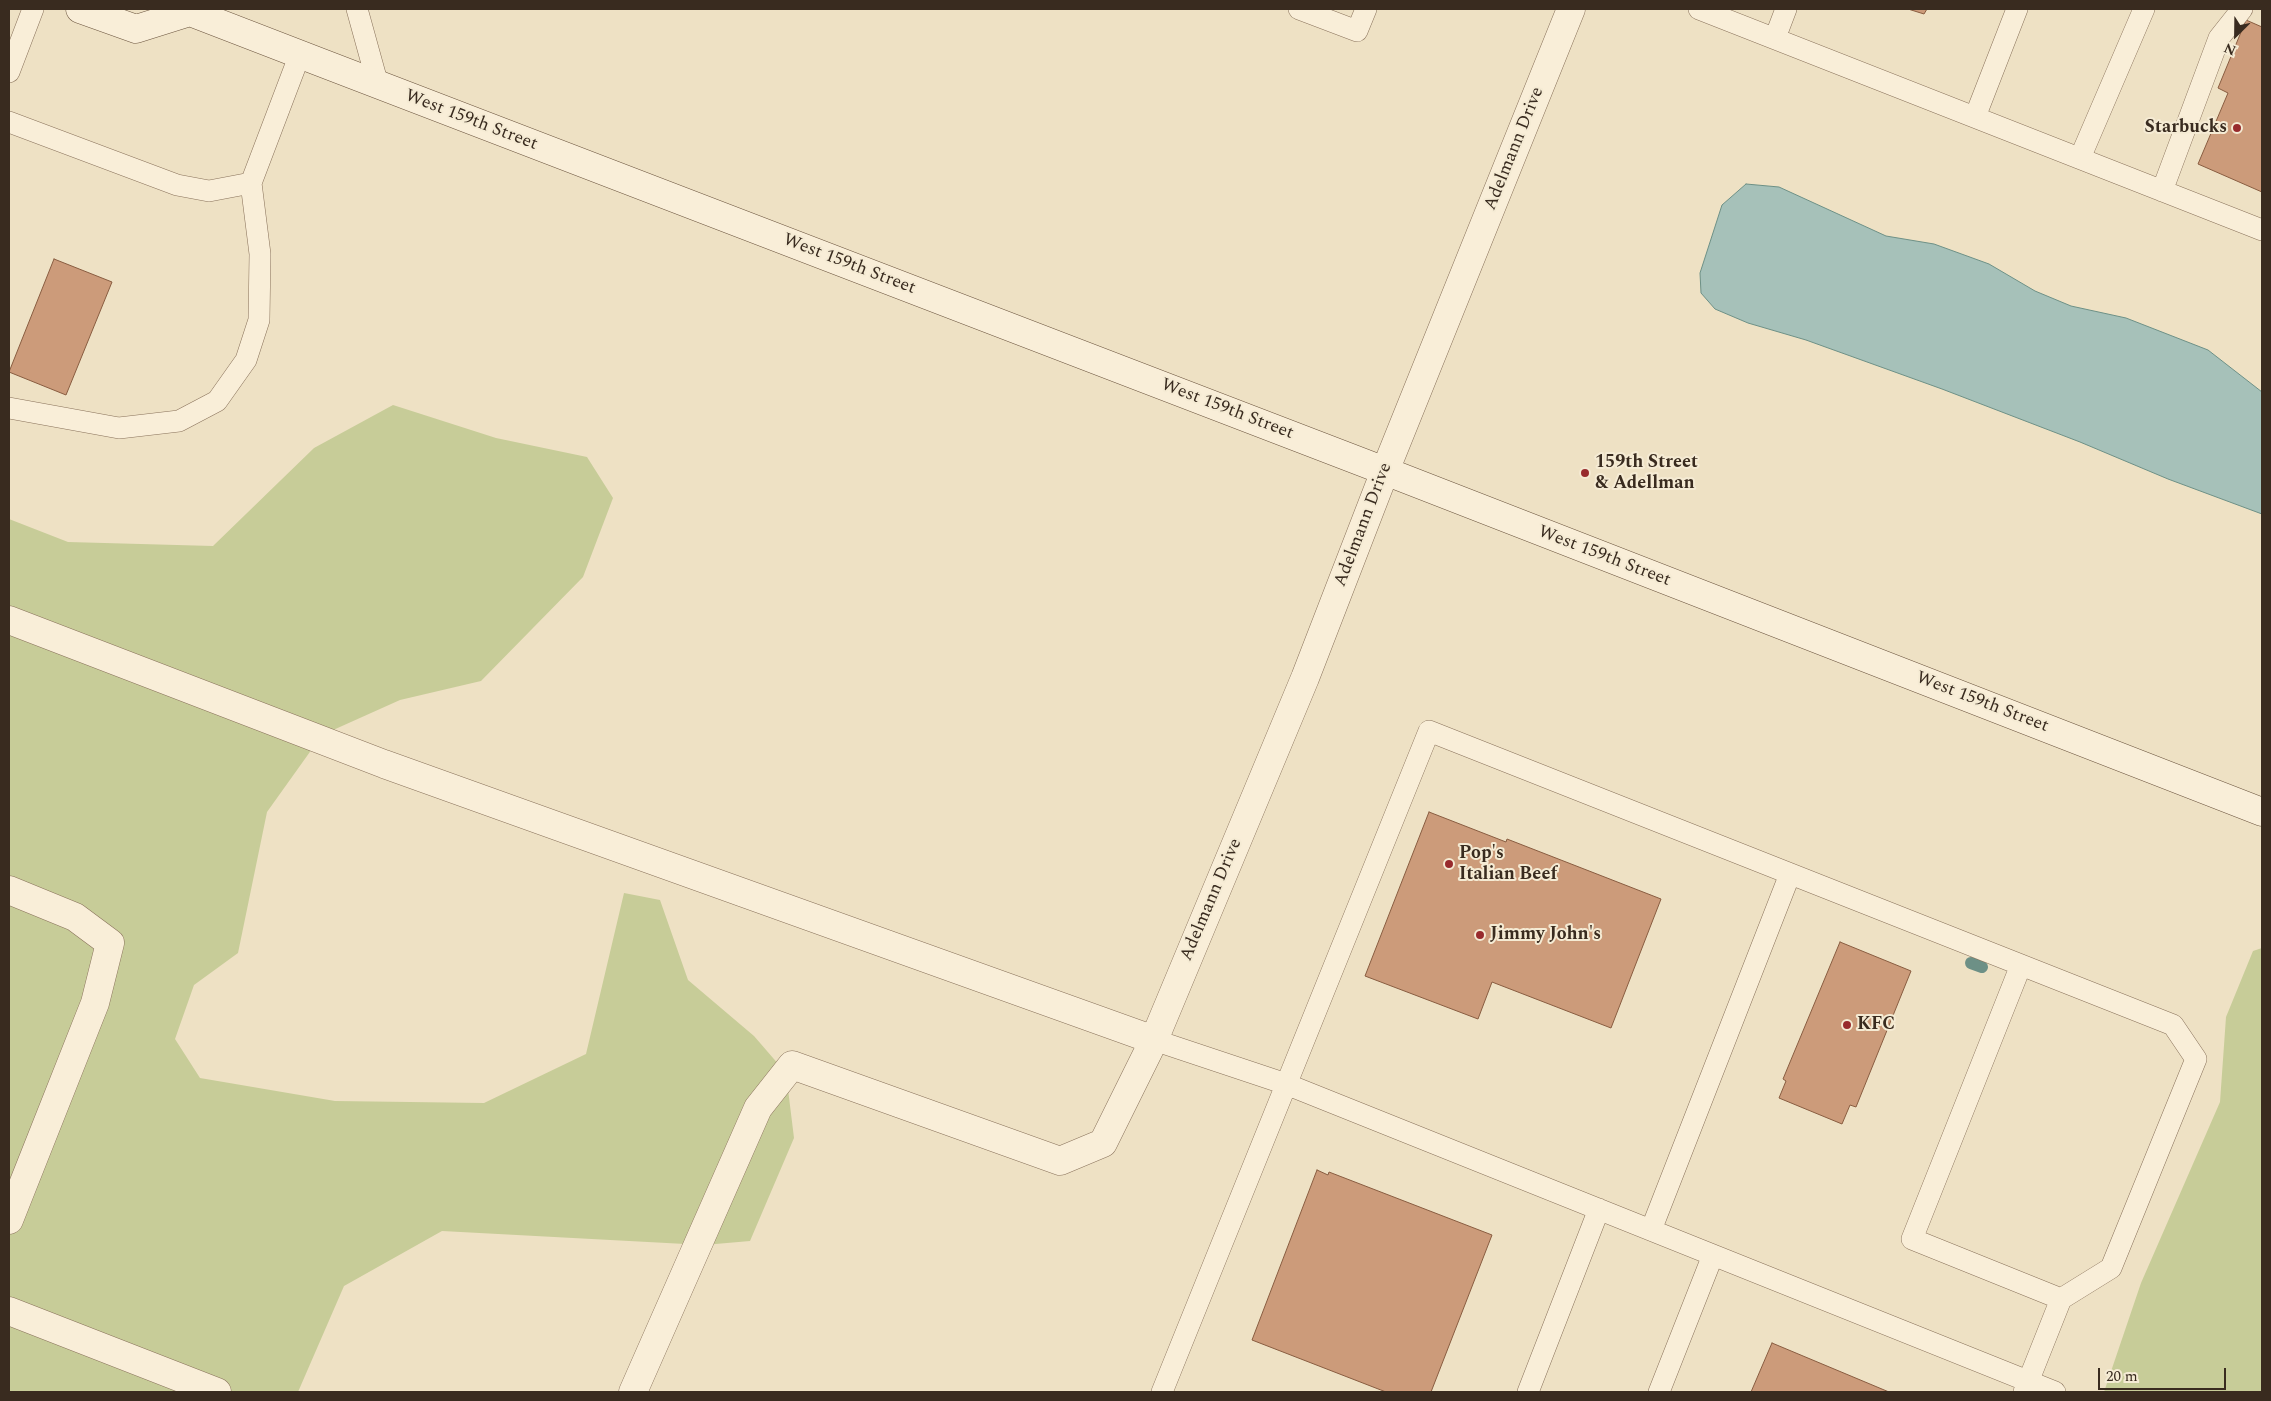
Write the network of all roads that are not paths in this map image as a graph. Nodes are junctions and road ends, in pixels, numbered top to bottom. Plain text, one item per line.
1 (33, 9) edge
2 (80, 9) edge
3 (357, 9) edge
4 (1299, 9) edge
5 (1366, 9) edge
6 (1571, 9) edge
7 (1699, 9) edge
8 (1786, 9) edge
9 (2017, 9) edge
10 (2144, 9) edge
11 (2242, 9) edge
12 (189, 10) edge
13 (1774, 38) junction
14 (300, 54) junction
15 (9, 72) edge
16 (378, 85) junction
17 (1975, 117) junction
18 (9, 122) edge
19 (2080, 158) junction
20 (251, 183) junction
21 (2162, 191) junction
22 (2262, 230) edge
23 (9, 408) edge
24 (1385, 471) junction
25 (9, 620) edge
26 (2262, 812) edge
27 (1790, 874) junction
28 (9, 890) edge
29 (2021, 965) junction
30 (1154, 1040) junction
31 (1286, 1084) junction
32 (1599, 1209) junction
33 (9, 1220) edge
34 (1651, 1230) junction
35 (1712, 1255) junction
36 (2061, 1298) junction
37 (9, 1311) edge
38 (2026, 1387) edge
39 (217, 1392) edge
40 (633, 1392) edge
41 (1162, 1392) edge
42 (1528, 1392) edge
43 (1659, 1392) edge
44 (2055, 1392) edge

1 - 15 lane
2 - 12 street, West 159th Street
3 - 16 lane
4 - 5 lane
6 - 24 street, Adelmann Drive
7 - 13 lane
8 - 13 lane
9 - 17 lane
10 - 19 lane
11 - 21 lane
12 - 14 street, West 159th Street
13 - 17 lane
14 - 16 street, West 159th Street
14 - 20 lane
16 - 24 street, West 159th Street
17 - 19 lane
18 - 20 lane
19 - 21 lane
20 - 23 lane
21 - 22 lane
24 - 26 street, West 159th Street
24 - 30 street, Adelmann Drive
25 - 30 street
27 - 29 lane
27 - 31 lane
27 - 34 lane
28 - 33 street
29 - 36 lane
29 - 36 lane
30 - 31 lane
30 - 40 street, Adelmann Drive
31 - 32 lane
31 - 41 lane
32 - 34 lane
32 - 42 lane
34 - 35 lane
35 - 38 lane
35 - 43 lane
36 - 38 lane
37 - 39 street
38 - 44 lane

